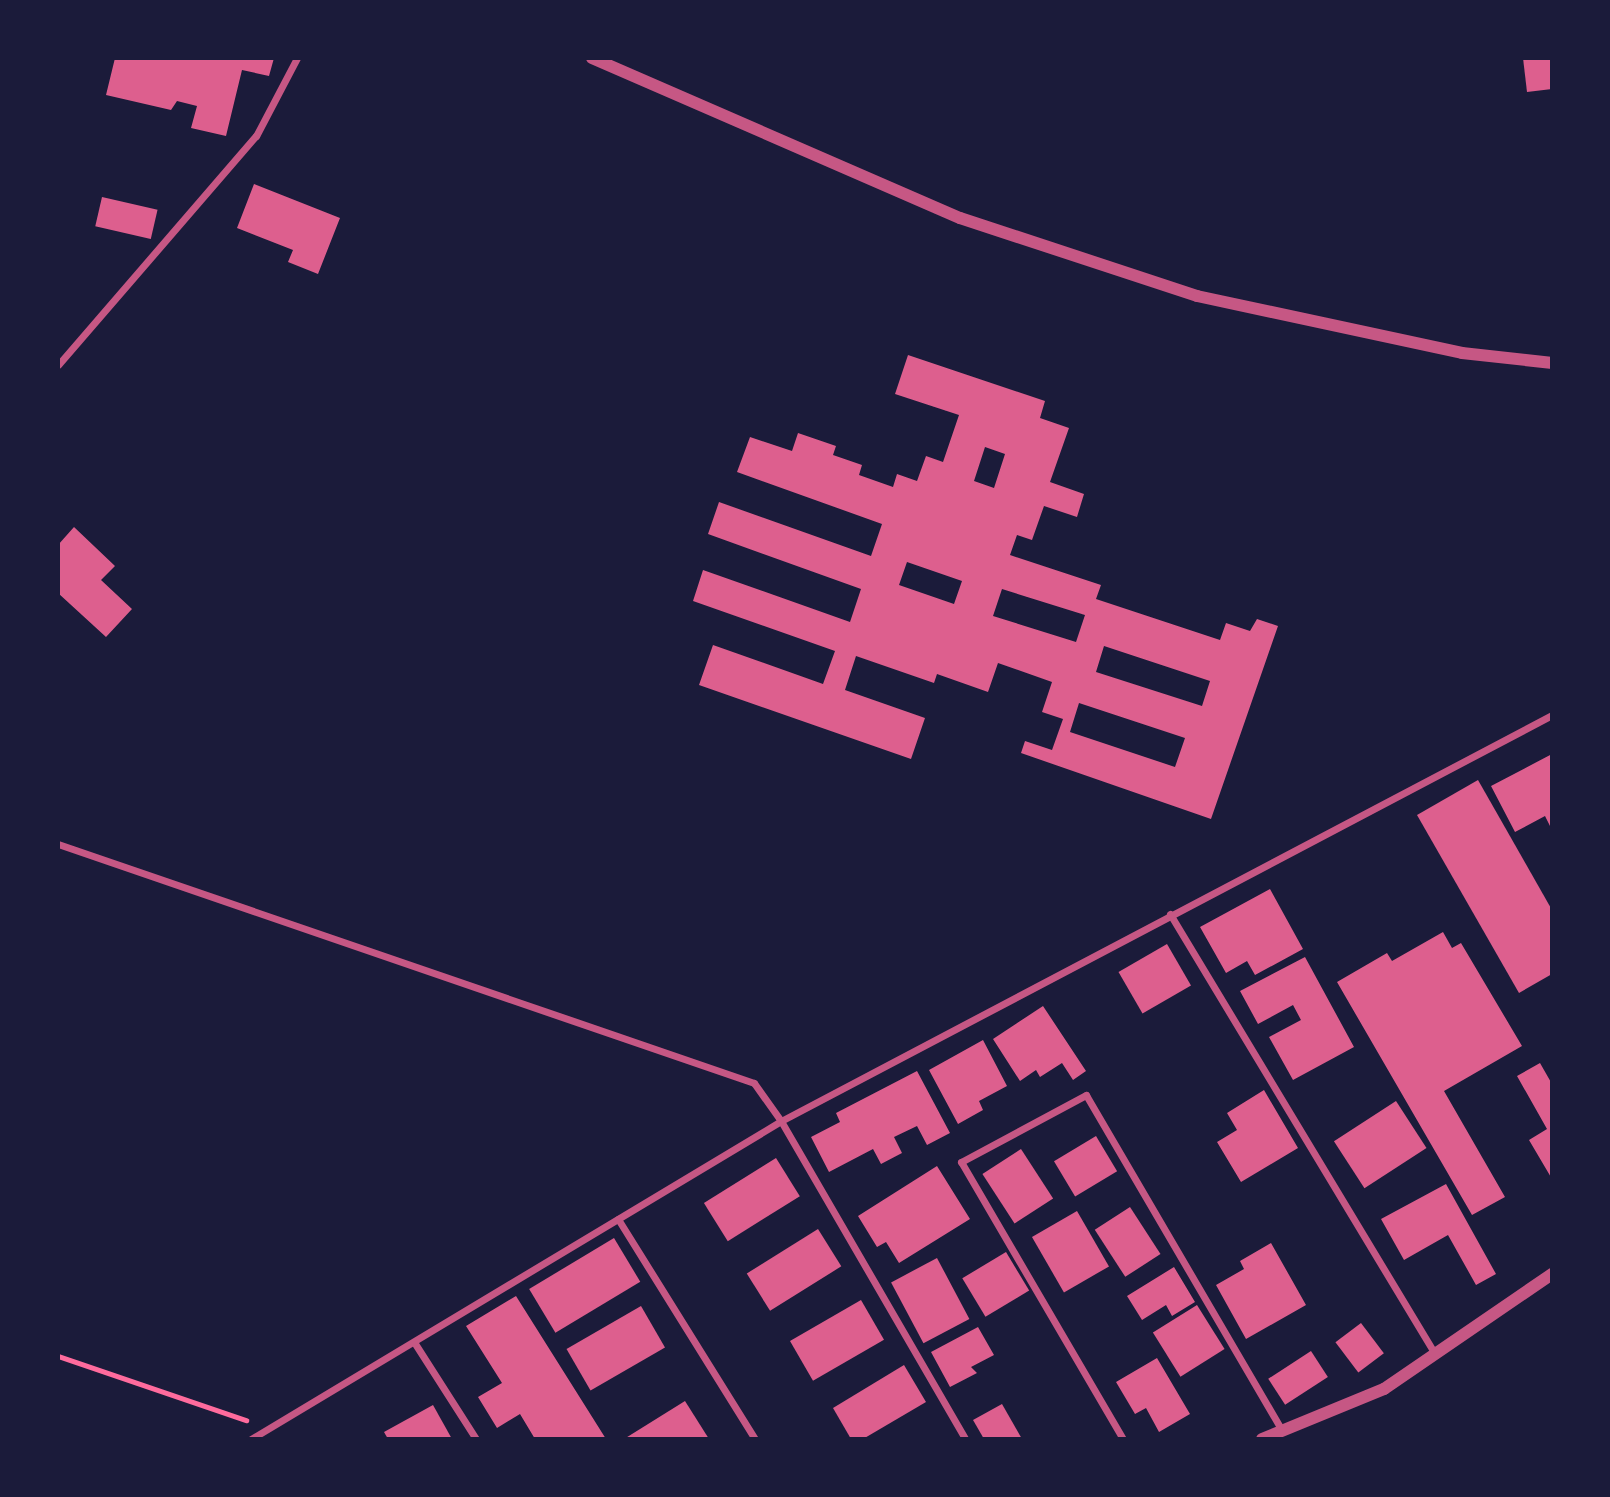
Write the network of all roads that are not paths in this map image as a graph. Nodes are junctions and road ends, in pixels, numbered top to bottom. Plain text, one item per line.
1 (296, 58) edge
2 (592, 58) edge
3 (1552, 363) edge
4 (58, 365) edge
5 (1552, 715) edge
6 (58, 844) edge
7 (1170, 914) junction
8 (781, 1121) junction
9 (618, 1219) junction
10 (1552, 1275) edge
11 (414, 1342) junction
12 (1435, 1354) junction
13 (1284, 1433) junction
14 (251, 1439) edge
15 (476, 1439) edge
16 (755, 1439) edge
17 (965, 1439) edge
18 (1123, 1439) edge
19 (1262, 1439) edge

1 - 4 street
2 - 3 street
5 - 7 street
6 - 8 street
7 - 8 street
7 - 12 street
8 - 9 street
8 - 17 street
9 - 11 street
9 - 16 street
10 - 12 street
11 - 14 street
11 - 15 street
12 - 13 street
13 - 18 street
13 - 19 street

